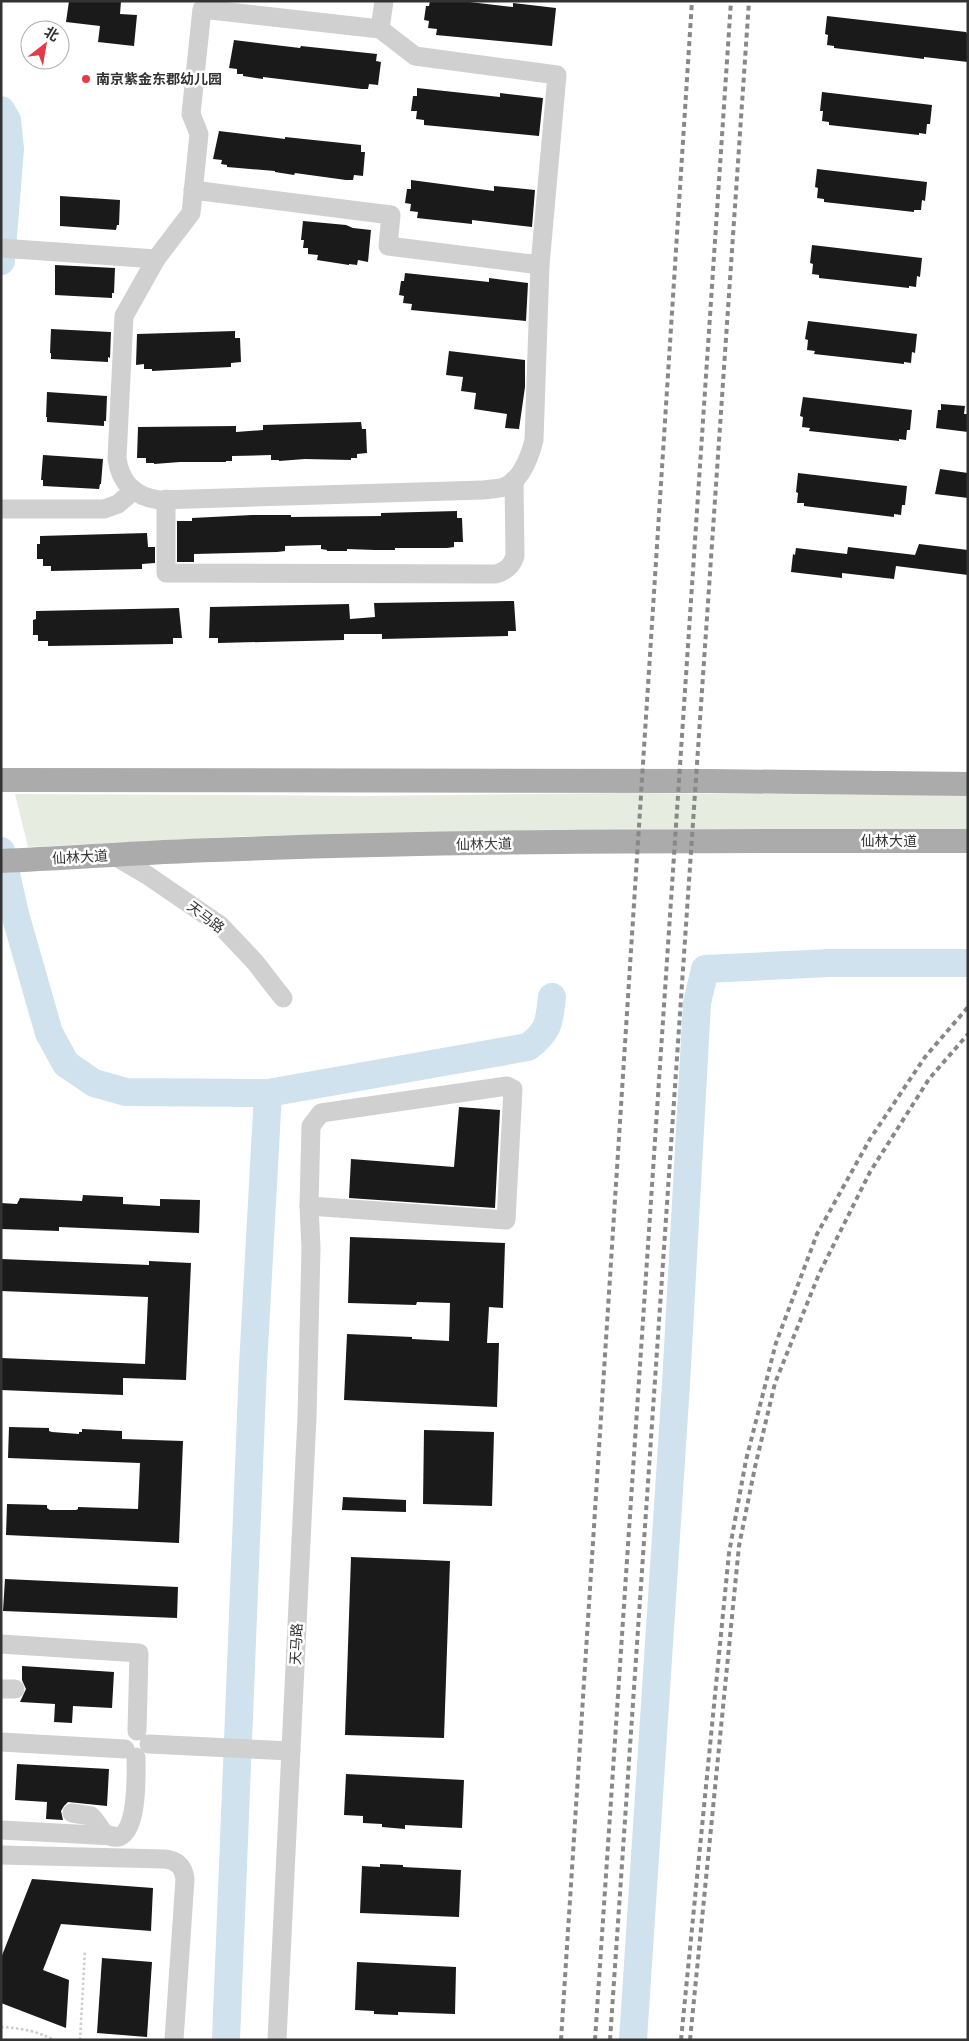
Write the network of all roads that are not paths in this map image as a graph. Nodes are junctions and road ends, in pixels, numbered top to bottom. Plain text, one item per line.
1 (384, 1) edge
2 (380, 30) junction
3 (193, 190) junction
4 (1, 248) edge
5 (156, 259) junction
6 (540, 265) junction
7 (514, 480) junction
8 (133, 491) junction
9 (166, 499) junction
10 (8, 510) edge
11 (6, 780) edge
12 (968, 784) edge
13 (968, 841) edge
14 (113, 856) junction
15 (1, 861) edge
16 (283, 998) dead end
17 (309, 1206) junction
18 (1, 1644) edge
19 (1, 1742) edge
20 (137, 1745) junction
21 (282, 1751) junction
22 (72, 1813) dead end
23 (1, 1830) edge
24 (114, 1836) junction
25 (1, 1855) edge
26 (174, 2040) edge
27 (277, 2040) edge

1 - 2 street
2 - 3 street
2 - 6 street
3 - 5 street
3 - 6 street
4 - 5 street
5 - 8 street
6 - 7 street
7 - 9 street
7 - 9 street
8 - 9 street
8 - 10 street
11 - 12 main road
13 - 14 main road, 仙林大道
14 - 15 main road, 仙林大道
14 - 16 street, 天马路
17 - 17 street, 天马路
17 - 21 street, 天马路
18 - 20 street
19 - 20 street
20 - 21 street
20 - 24 street
21 - 27 street, 天马路
22 - 24 street
23 - 24 street
25 - 26 street

